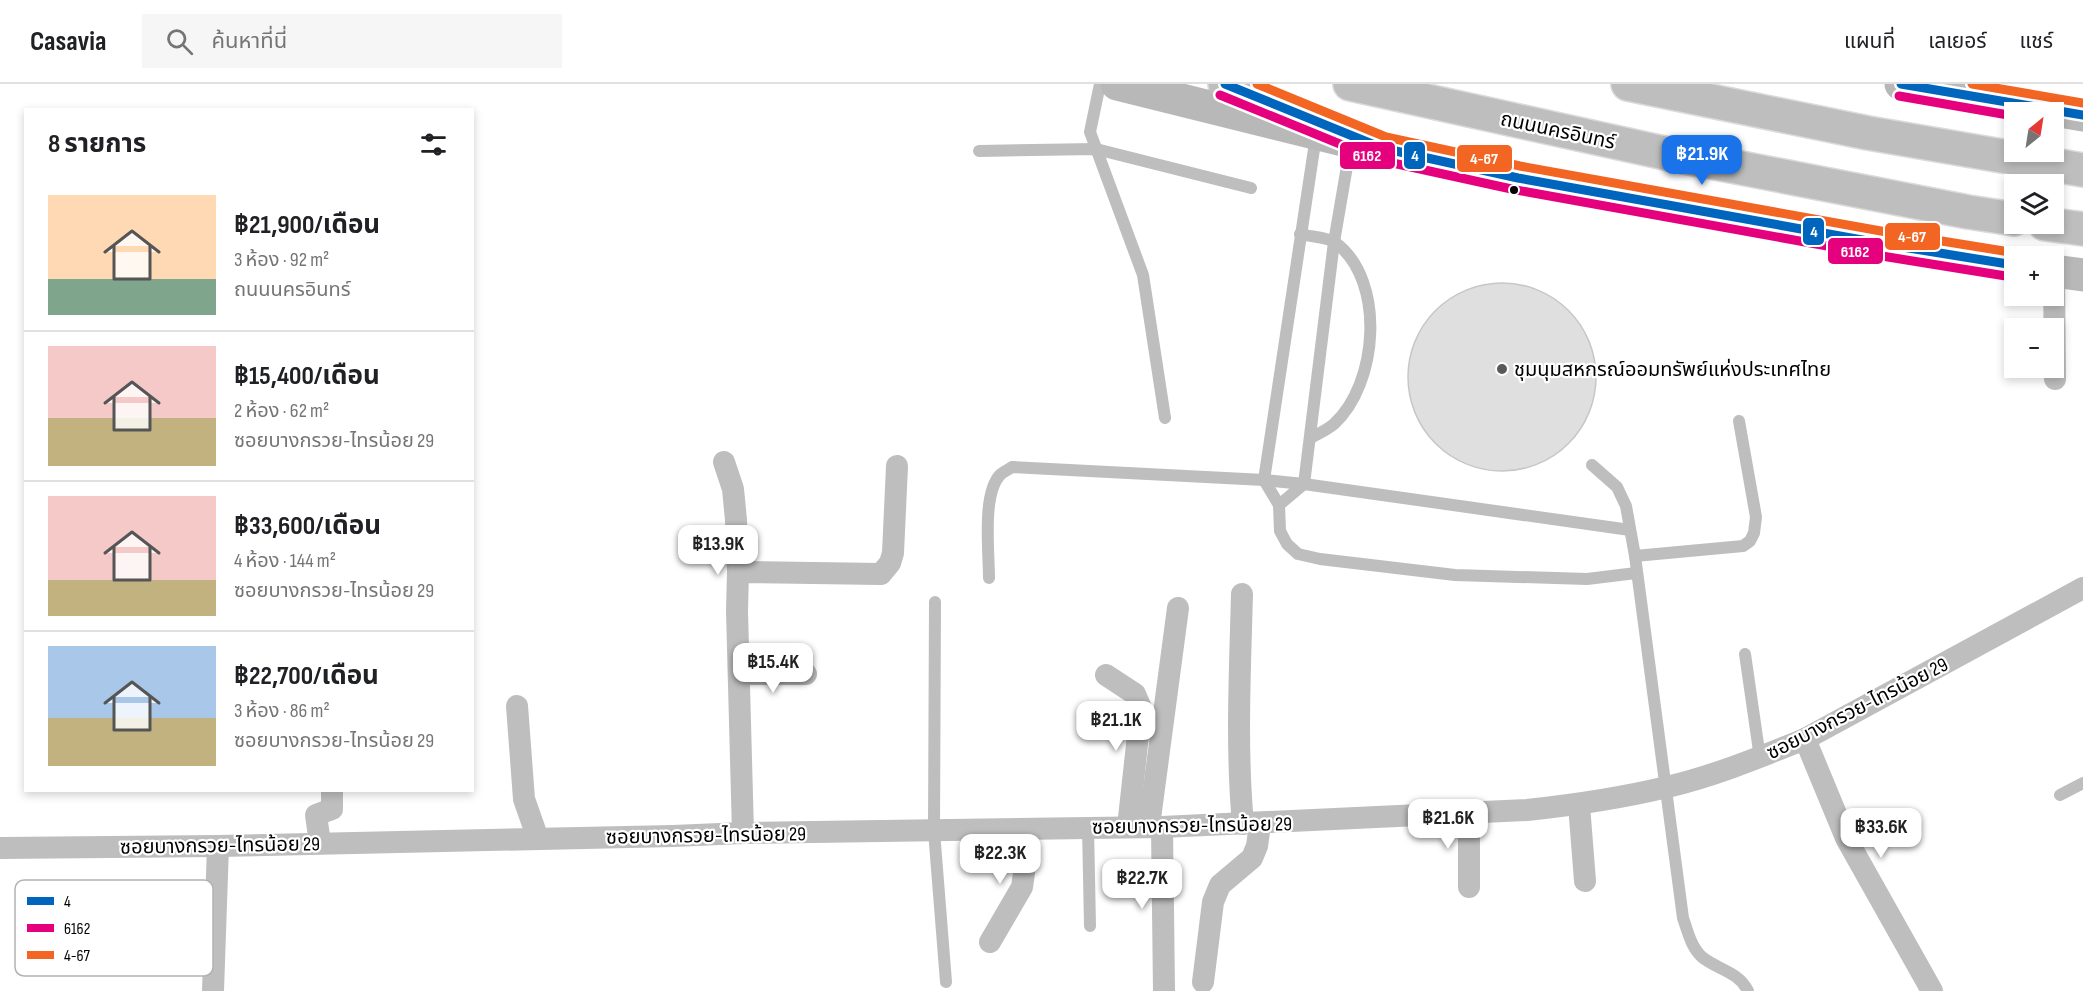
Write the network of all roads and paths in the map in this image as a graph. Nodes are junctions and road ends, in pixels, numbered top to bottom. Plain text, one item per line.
1 (1100, 84) edge
2 (1117, 84) edge
3 (1225, 84) edge
4 (1350, 84) edge
5 (1628, 84) edge
6 (1901, 84) edge
7 (2083, 115) edge
8 (1316, 133) junction
9 (1366, 145) junction
10 (1096, 149) junction
11 (979, 151) dead end
12 (2083, 170) edge
13 (1251, 188) dead end
14 (2004, 217) edge
15 (2064, 226) edge
16 (2083, 229) edge
17 (1300, 234) junction
18 (1334, 242) junction
19 (2004, 263) edge
20 (2064, 272) edge
21 (2083, 275) edge
22 (2054, 306) edge
23 (2055, 379) dead end
24 (1165, 418) dead end
25 (1739, 421) dead end
26 (1310, 438) junction
27 (724, 462) dead end
28 (1592, 465) dead end
29 (897, 466) dead end
30 (1264, 480) junction
31 (1304, 484) junction
32 (1279, 505) junction
33 (1630, 530) junction
34 (1635, 556) junction
35 (738, 572) junction
36 (1636, 573) junction
37 (988, 578) dead end
38 (2083, 588) edge
39 (1242, 594) dead end
40 (935, 602) dead end
41 (1178, 608) dead end
42 (1745, 654) dead end
43 (740, 674) junction
44 (806, 674) dead end
45 (1106, 675) dead end
46 (518, 706) dead end
47 (1805, 739) junction
48 (1760, 758) junction
49 (2083, 783) edge
50 (1667, 787) junction
51 (332, 792) edge
52 (2060, 795) dead end
53 (1579, 805) junction
54 (1469, 813) junction
55 (1251, 824) junction
56 (1088, 827) junction
57 (1146, 827) junction
58 (1021, 829) junction
59 (934, 831) junction
60 (743, 833) junction
61 (538, 839) junction
62 (320, 843) junction
63 (218, 846) junction
64 (0, 848) edge
65 (1585, 881) dead end
66 (1469, 887) dead end
67 (1090, 926) dead end
68 (990, 942) dead end
69 (946, 982) dead end
70 (1203, 982) dead end
71 (213, 991) edge
72 (1164, 991) edge
73 (1748, 991) edge
74 (1932, 991) edge

1 - 10 lane
2 - 8 main road
3 - 9 main road
4 - 14 main road, ถนนนครอินทร์
5 - 12 main road
6 - 7 main road
8 - 9 main road
8 - 17 lane
9 - 18 lane
9 - 19 main road
10 - 11 lane
10 - 13 lane
10 - 24 lane
15 - 16 main road
17 - 18 lane
17 - 30 lane
18 - 26 lane
18 - 26 lane
20 - 21 main road
22 - 23 street
25 - 34 lane
26 - 31 lane
27 - 35 street
28 - 33 lane
29 - 35 street
30 - 31 lane
30 - 32 lane
30 - 37 lane
31 - 32 lane
31 - 33 lane
32 - 36 lane
33 - 34 lane
34 - 36 lane
35 - 43 street
36 - 50 lane
38 - 47 street, ซอยบางกรวย-ไทรน้อย 29
39 - 55 street
40 - 59 lane
41 - 57 street
42 - 48 lane
43 - 44 street
43 - 60 street
45 - 57 street
46 - 61 street
47 - 48 street, ซอยบางกรวย-ไทรน้อย 29
47 - 74 street
48 - 50 street, ซอยบางกรวย-ไทรน้อย 29
49 - 52 lane
50 - 53 street, ซอยบางกรวย-ไทรน้อย 29
50 - 73 lane
51 - 62 street
53 - 54 street, ซอยบางกรวย-ไทรน้อย 29
53 - 65 street
54 - 55 street, ซอยบางกรวย-ไทรน้อย 29
54 - 66 street
55 - 57 street, ซอยบางกรวย-ไทรน้อย 29
55 - 70 street
56 - 57 street, ซอยบางกรวย-ไทรน้อย 29
56 - 58 street, ซอยบางกรวย-ไทรน้อย 29
56 - 67 lane
57 - 72 street
58 - 59 street, ซอยบางกรวย-ไทรน้อย 29
58 - 68 street
59 - 60 street, ซอยบางกรวย-ไทรน้อย 29
59 - 69 lane
60 - 61 street, ซอยบางกรวย-ไทรน้อย 29
61 - 62 street, ซอยบางกรวย-ไทรน้อย 29
62 - 63 street, ซอยบางกรวย-ไทรน้อย 29
63 - 64 street, ซอยบางกรวย-ไทรน้อย 29
63 - 71 street

